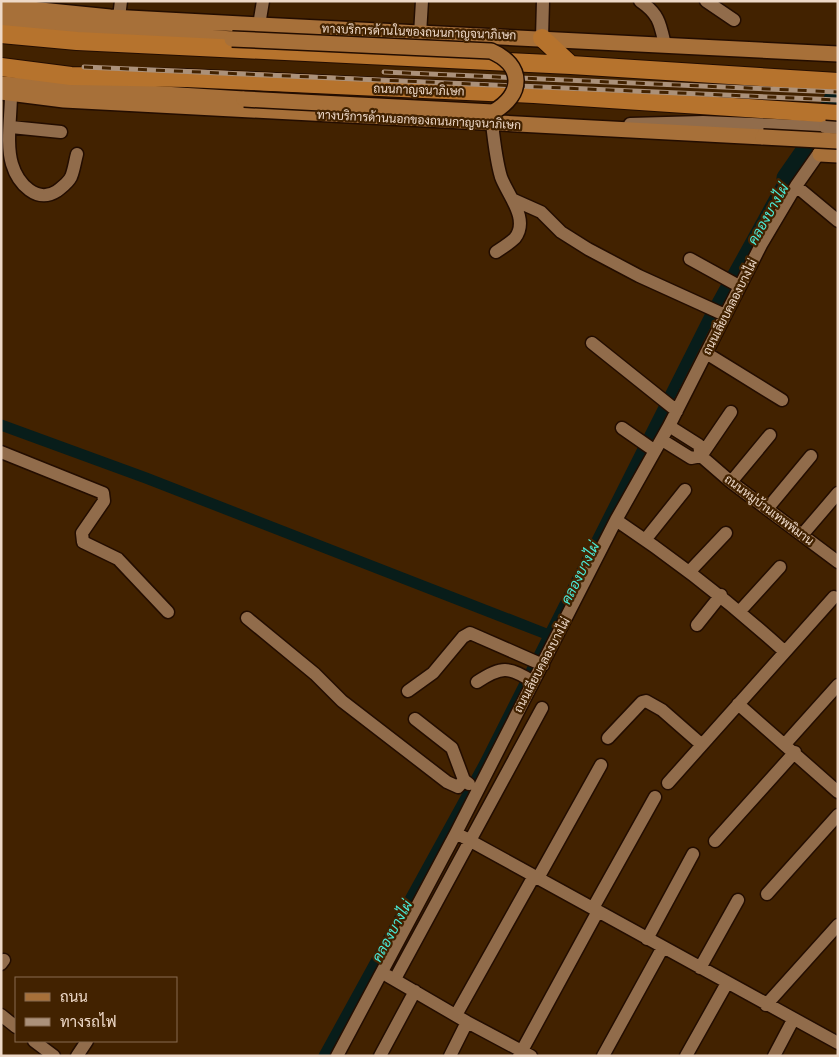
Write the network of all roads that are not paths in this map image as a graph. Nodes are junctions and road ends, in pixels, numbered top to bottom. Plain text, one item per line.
1 (121, 1) edge
2 (263, 1) edge
3 (422, 1) edge
4 (543, 1) edge
5 (640, 1) edge
6 (706, 1) edge
7 (1, 6) edge
8 (119, 17) junction
9 (1, 18) edge
10 (734, 20) dead end
11 (259, 25) junction
12 (1, 34) edge
13 (420, 34) junction
14 (542, 38) junction
15 (665, 45) junction
16 (838, 54) edge
17 (571, 65) junction
18 (1, 67) edge
19 (838, 82) edge
20 (4, 90) edge
21 (838, 114) edge
22 (838, 120) edge
23 (492, 124) junction
24 (544, 126) junction
25 (11, 127) junction
26 (838, 128) edge
27 (61, 132) dead end
28 (838, 141) edge
29 (77, 154) dead end
30 (820, 154) junction
31 (838, 154) edge
32 (796, 186) junction
33 (514, 200) junction
34 (838, 221) edge
35 (496, 252) dead end
36 (690, 259) dead end
37 (737, 285) junction
38 (722, 313) junction
39 (592, 343) dead end
40 (706, 353) junction
41 (782, 400) dead end
42 (674, 410) junction
43 (732, 412) dead end
44 (669, 426) junction
45 (622, 428) dead end
46 (770, 435) dead end
47 (656, 447) junction
48 (1, 452) edge
49 (701, 456) junction
50 (811, 456) dead end
51 (731, 482) junction
52 (685, 490) dead end
53 (838, 494) edge
54 (767, 509) junction
55 (616, 520) junction
56 (726, 534) dead end
57 (802, 535) junction
58 (645, 540) junction
59 (838, 562) edge
60 (780, 568) dead end
61 (690, 571) junction
62 (721, 595) junction
63 (834, 597) dead end
64 (740, 611) junction
65 (168, 612) dead end
66 (247, 618) dead end
67 (697, 625) dead end
68 (784, 651) junction
69 (540, 663) junction
70 (531, 681) junction
71 (477, 682) dead end
72 (838, 685) edge
73 (408, 691) dead end
74 (738, 704) junction
75 (542, 708) dead end
76 (415, 719) dead end
77 (608, 738) dead end
78 (702, 745) junction
79 (790, 748) junction
80 (601, 765) dead end
81 (668, 783) dead end
82 (470, 785) junction
83 (837, 790) edge
84 (655, 797) dead end
85 (838, 815) edge
86 (456, 834) junction
87 (468, 840) junction
88 (715, 841) dead end
89 (693, 854) dead end
90 (536, 877) junction
91 (767, 894) dead end
92 (738, 900) dead end
93 (595, 910) junction
94 (838, 925) edge
95 (647, 938) junction
96 (663, 947) junction
97 (700, 968) junction
98 (382, 972) junction
99 (394, 979) junction
100 (727, 983) junction
101 (415, 991) junction
102 (766, 1005) junction
103 (1, 1015) edge
104 (456, 1015) junction
105 (793, 1020) junction
106 (467, 1022) junction
107 (15, 1025) edge
108 (35, 1042) edge
109 (86, 1042) edge
110 (838, 1043) edge
111 (524, 1054) edge
112 (54, 1056) edge
113 (77, 1056) edge
114 (337, 1056) edge
115 (380, 1056) edge
116 (450, 1056) edge
117 (603, 1056) edge
118 (686, 1056) edge
119 (774, 1056) edge

1 - 8 street
2 - 11 street
3 - 13 street
4 - 14 street
5 - 15 street
6 - 10 street
7 - 8 main road, ทางบริการด้านในของถนนกาญจนาภิเษก
8 - 11 main road, ทางบริการด้านในของถนนกาญจนาภิเษก
9 - 20 main road, bridge
11 - 13 main road, ทางบริการด้านในของถนนกาญจนาภิเษก
12 - 17 highway
13 - 14 main road, ทางบริการด้านในของถนนกาญจนาภิเษก
14 - 15 main road, ทางบริการด้านในของถนนกาญจนาภิเษก
14 - 17 highway
15 - 16 main road, ทางบริการด้านในของถนนกาญจนาภิเษก
17 - 19 highway
18 - 21 highway, ถนนกาญจนาภิเษก
20 - 23 main road, ทางบริการด้านนอกของถนนกาญจนาภิเษก
20 - 25 street
22 - 30 street, ถนนเลียบคลองบางไผ่
23 - 24 main road, ทางบริการด้านนอกของถนนกาญจนาภิเษก
23 - 33 street
24 - 26 street, bridge
24 - 28 main road, ทางบริการด้านนอกของถนนกาญจนาภิเษก, bridge
25 - 27 street
25 - 29 street
30 - 31 main road
30 - 32 street, ถนนเลียบคลองบางไผ่
32 - 34 street
32 - 37 street, ถนนเลียบคลองบางไผ่
33 - 35 street
33 - 38 street
36 - 37 street
37 - 38 street, ถนนเลียบคลองบางไผ่
38 - 40 street, ถนนเลียบคลองบางไผ่
39 - 42 street
40 - 41 street
40 - 42 street, ถนนเลียบคลองบางไผ่
42 - 44 street, ถนนเลียบคลองบางไผ่
43 - 49 street
44 - 47 street, ถนนเลียบคลองบางไผ่
44 - 49 street, ถนนหมู่บ้านเทพพิมาน
45 - 47 street, ถนนหมู่บ้านเทพพิมาน
46 - 51 street
47 - 49 street, ถนนหมู่บ้านเทพพิมาน
47 - 55 street, ถนนเลียบคลองบางไผ่
48 - 65 street
49 - 51 street, ถนนหมู่บ้านเทพพิมาน
50 - 54 street
51 - 54 street, ถนนหมู่บ้านเทพพิมาน
52 - 58 street
53 - 57 street
54 - 57 street, ถนนหมู่บ้านเทพพิมาน
55 - 58 street
55 - 69 street, ถนนเลียบคลองบางไผ่
56 - 61 street
57 - 59 street, ถนนหมู่บ้านเทพพิมาน
58 - 61 street
60 - 64 street
61 - 62 street
62 - 64 street
62 - 67 street
63 - 68 street
64 - 68 street
66 - 82 street
68 - 74 street
69 - 70 street, ถนนเลียบคลองบางไผ่
69 - 73 street
70 - 71 street
70 - 82 street, ถนนเลียบคลองบางไผ่
72 - 79 street
74 - 78 street
74 - 79 street
75 - 87 street
76 - 82 street
77 - 78 street
78 - 81 street
79 - 83 street
79 - 88 street
80 - 90 street
82 - 86 street, ถนนเลียบคลองบางไผ่
84 - 93 street
85 - 91 street
86 - 87 street
86 - 98 street, ถนนเลียบคลองบางไผ่
87 - 90 street
87 - 99 street
89 - 95 street
90 - 93 street
90 - 104 street
92 - 97 street
93 - 95 street
93 - 111 street
94 - 102 street
95 - 96 street
96 - 97 street
96 - 117 street
97 - 100 street
98 - 99 street
98 - 114 street, ถนนเลียบคลองบางไผ่
99 - 101 street
100 - 102 street
100 - 118 street
101 - 104 street
101 - 115 street
102 - 105 street
103 - 107 street
104 - 106 street
105 - 110 street
105 - 119 street
106 - 111 street
106 - 116 street
108 - 112 street
109 - 113 street

